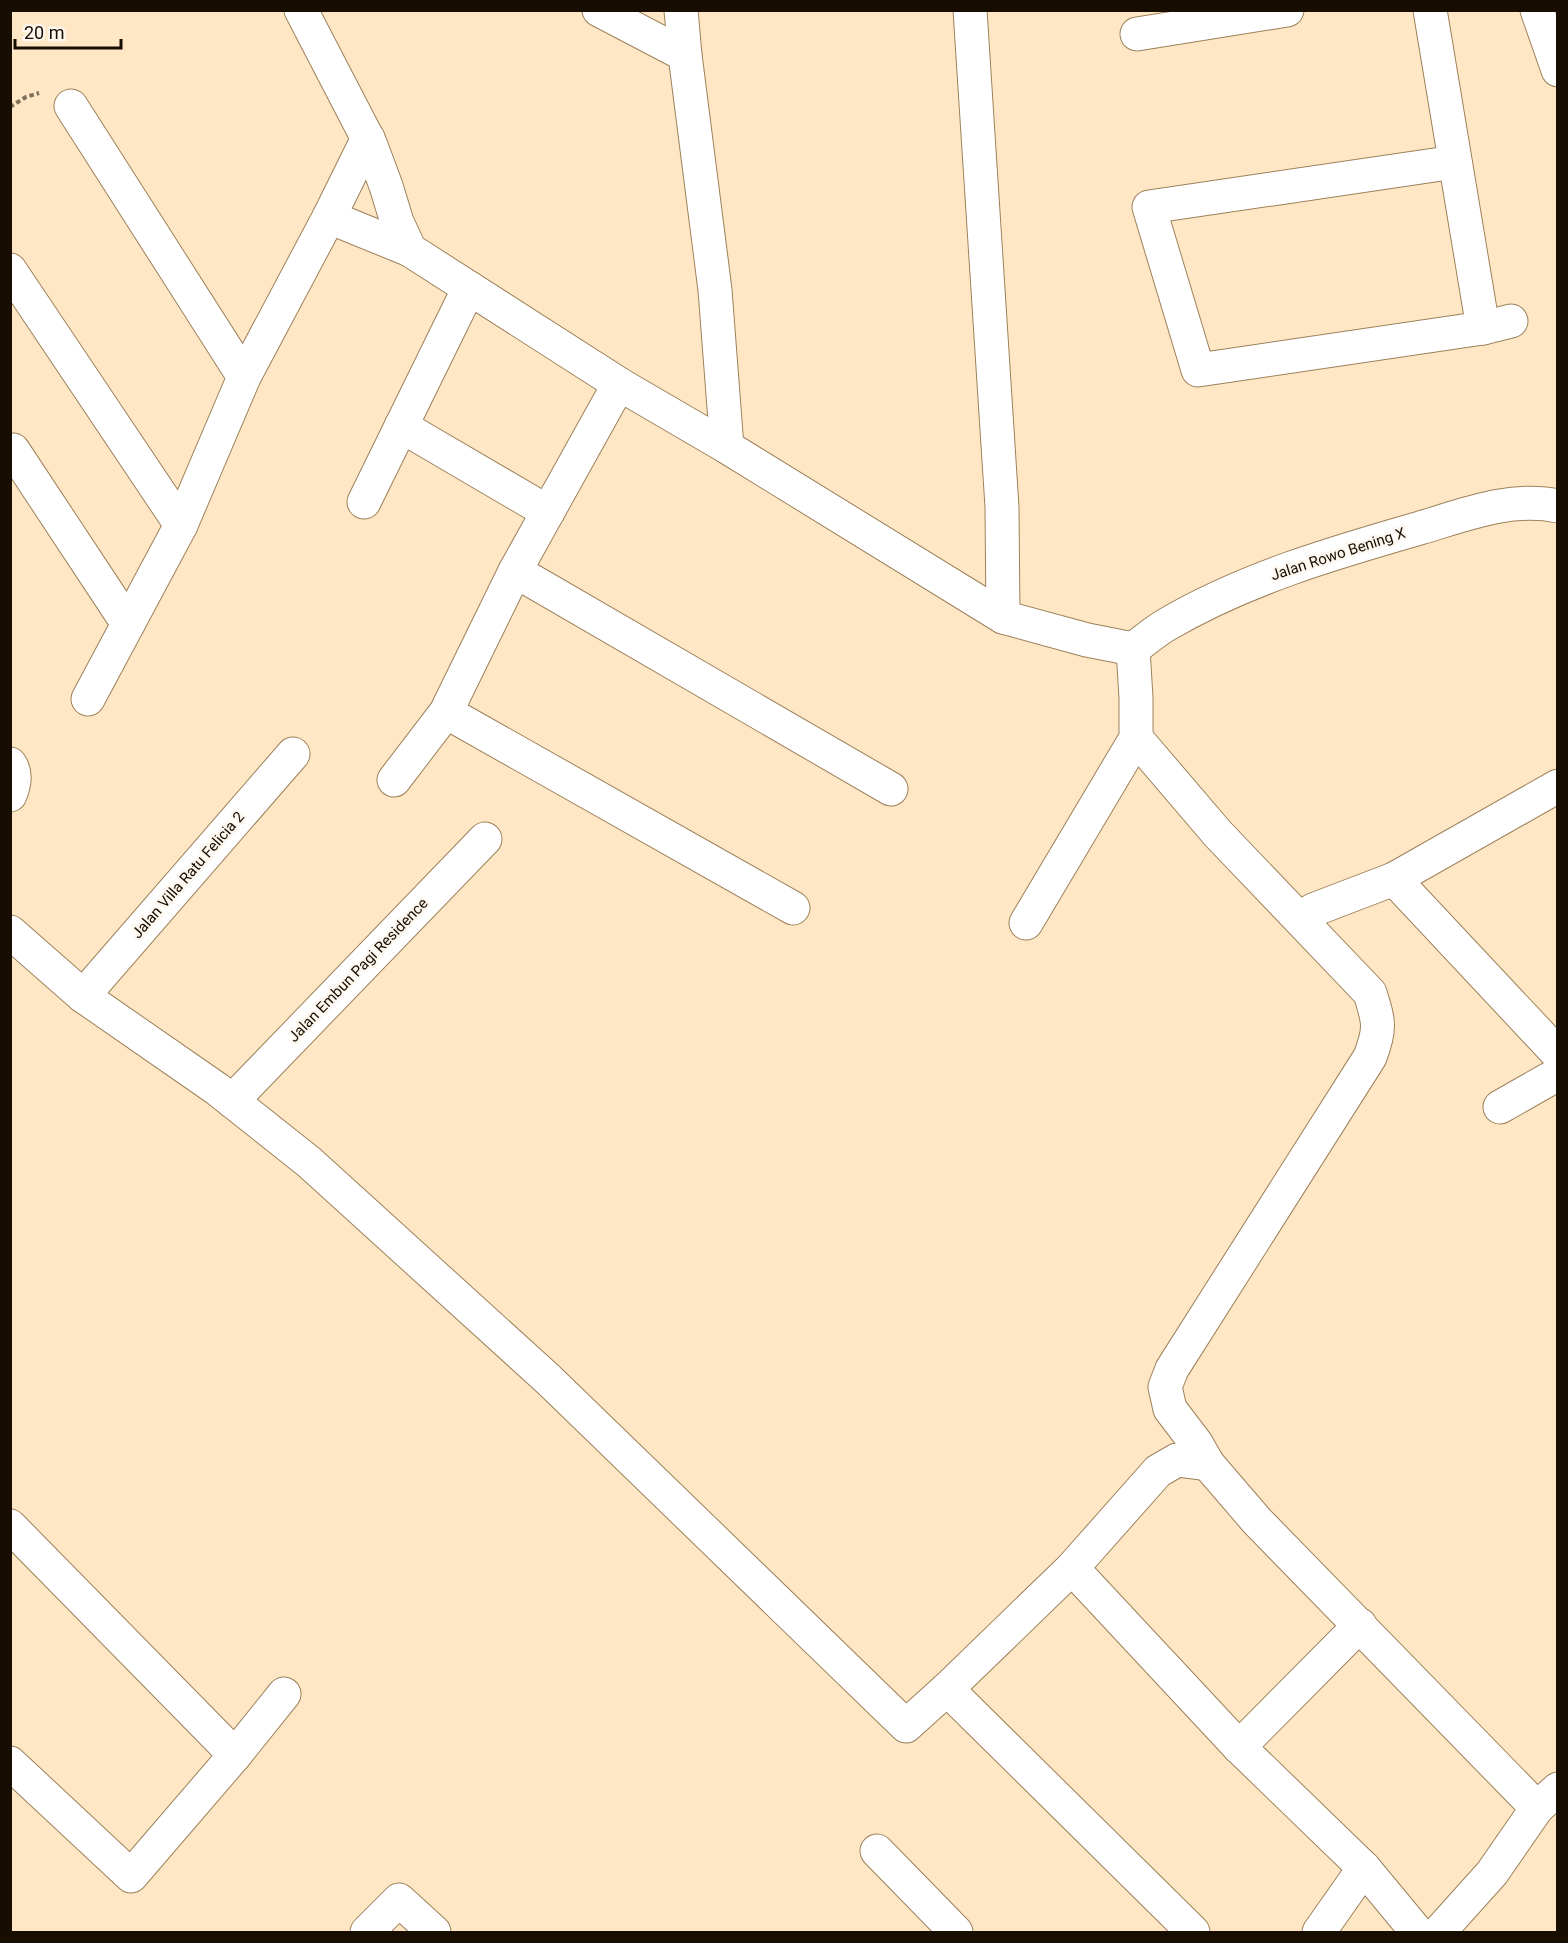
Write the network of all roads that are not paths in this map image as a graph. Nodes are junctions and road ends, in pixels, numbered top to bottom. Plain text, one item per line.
1 (301, 10) edge
2 (599, 10) edge
3 (681, 10) edge
4 (970, 10) edge
5 (1287, 10) edge
6 (1430, 10) edge
7 (1537, 10) edge
8 (1228, 15) edge
9 (1137, 34) dead end
10 (685, 55) junction
11 (1557, 70) edge
12 (70, 106) dead end
13 (368, 138) junction
14 (1455, 162) junction
15 (329, 217) junction
16 (410, 250) junction
17 (10, 270) edge
18 (469, 288) junction
19 (244, 377) junction
20 (619, 384) junction
21 (402, 426) junction
22 (727, 447) junction
23 (13, 450) dead end
24 (364, 502) dead end
25 (1557, 506) edge
26 (548, 512) junction
27 (181, 525) junction
28 (514, 571) junction
29 (1003, 616) junction
30 (128, 624) junction
31 (1132, 650) junction
32 (88, 699) dead end
33 (446, 712) junction
34 (1136, 738) junction
35 (293, 754) dead end
36 (10, 764) edge
37 (394, 780) dead end
38 (891, 789) dead end
39 (1556, 790) edge
40 (10, 795) edge
41 (485, 839) dead end
42 (1394, 879) junction
43 (793, 908) dead end
44 (1313, 910) dead end
45 (1026, 923) dead end
46 (10, 932) edge
47 (83, 996) junction
48 (1557, 1054) edge
49 (1557, 1074) edge
50 (232, 1101) junction
51 (1500, 1107) dead end
52 (1208, 1464) junction
53 (10, 1526) edge
54 (1071, 1568) junction
55 (1360, 1625) junction
56 (947, 1689) junction
57 (284, 1694) dead end
58 (1239, 1748) junction
59 (235, 1755) junction
60 (10, 1763) edge
61 (1547, 1799) edge
62 (877, 1851) dead end
63 (1364, 1868) junction
64 (368, 1932) edge
65 (434, 1932) edge
66 (956, 1932) edge
67 (1193, 1932) edge
68 (1319, 1932) edge
69 (1417, 1932) edge
70 (1439, 1932) edge

1 - 13 street
2 - 10 street
3 - 10 street
4 - 29 street
5 - 8 street
6 - 14 street
7 - 11 street
8 - 9 street
10 - 22 street
12 - 19 street
13 - 15 street
13 - 16 street
14 - 14 street
15 - 16 street
15 - 19 street
16 - 18 street
17 - 27 street
18 - 20 street
18 - 21 street
19 - 27 street
20 - 22 street
20 - 26 street
21 - 24 street
21 - 26 street
22 - 29 street
23 - 30 street
25 - 31 street, Jalan Rowo Bening X
26 - 28 street
27 - 30 street
28 - 33 street
28 - 38 street
29 - 31 street
30 - 32 street
31 - 34 street
33 - 37 street
33 - 43 street
34 - 45 street
34 - 52 street
35 - 47 street, Jalan Villa Ratu Felicia 2
36 - 40 street
39 - 42 street
41 - 50 street, Jalan Embun Pagi Residence
42 - 44 street
42 - 48 street
46 - 47 street
47 - 50 street
49 - 51 street
50 - 56 street
52 - 54 street
52 - 55 street
53 - 59 street
54 - 56 street
54 - 58 street
55 - 58 street
55 - 61 street
56 - 67 street
57 - 59 street
58 - 63 street
59 - 60 street
61 - 70 street
62 - 66 street
63 - 68 street
63 - 69 street
64 - 65 street

